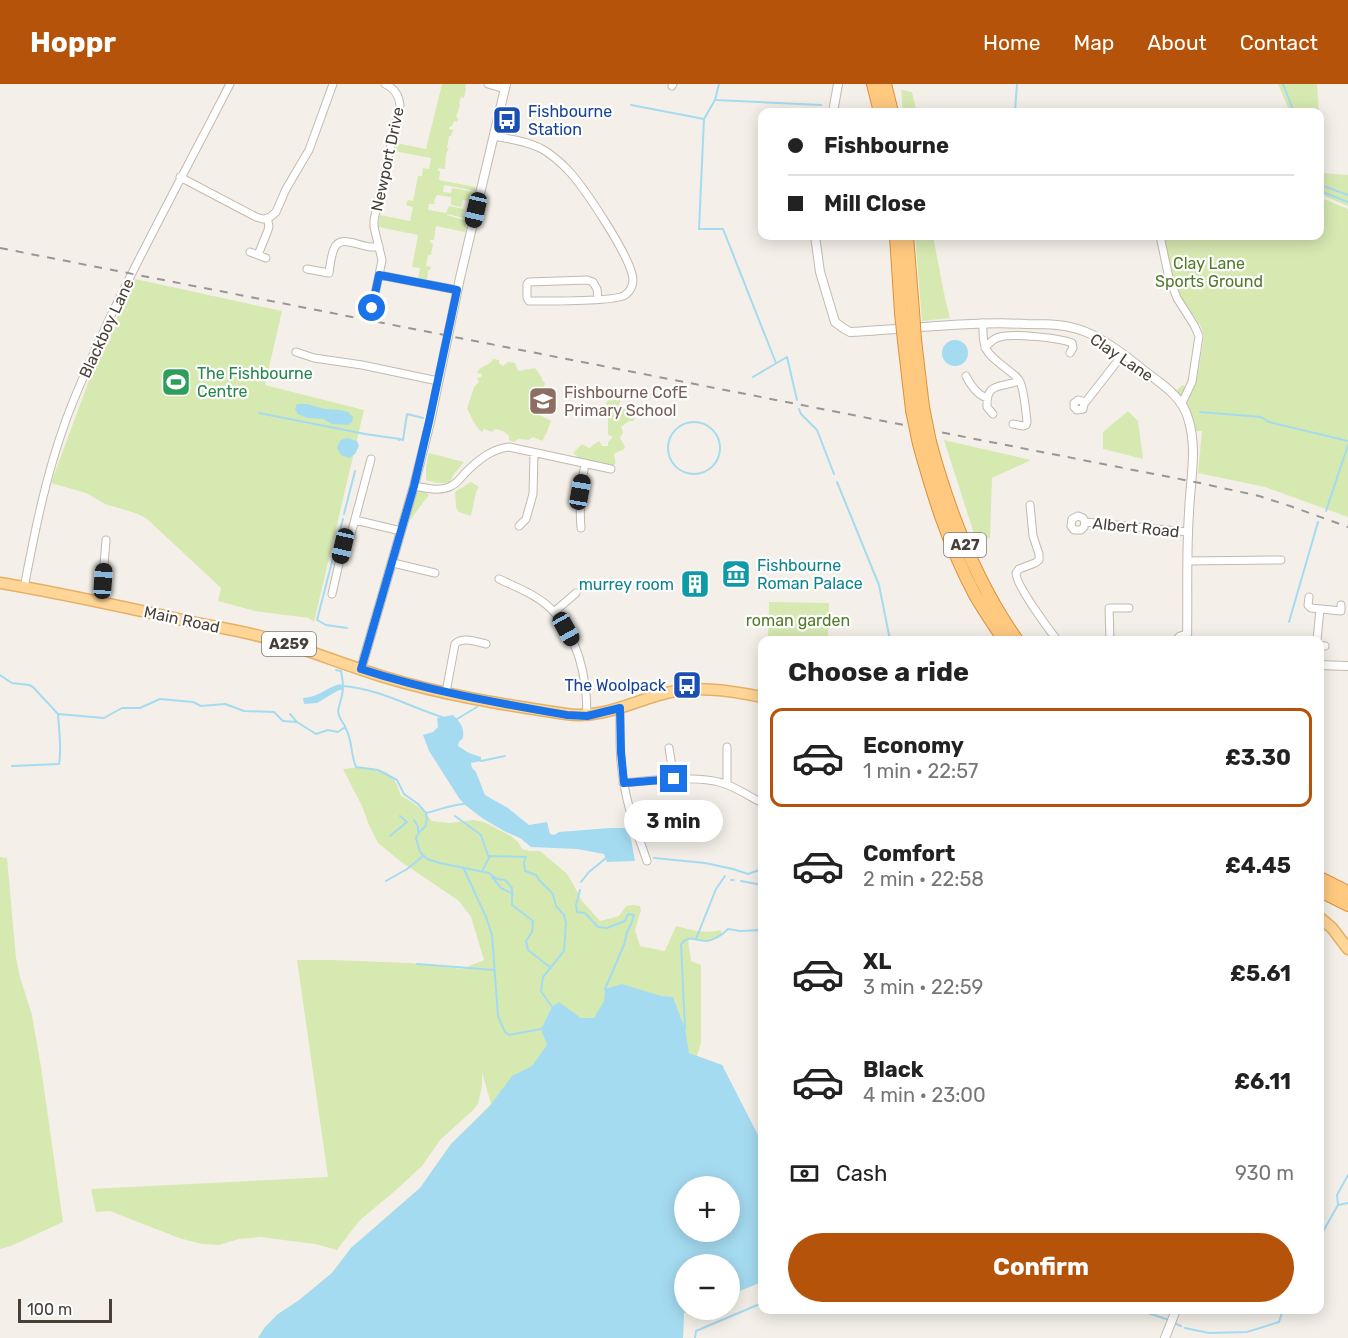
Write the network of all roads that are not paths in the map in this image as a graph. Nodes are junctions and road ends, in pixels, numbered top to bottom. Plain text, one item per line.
1 (230, 84) edge
2 (333, 84) edge
3 (385, 84) edge
4 (488, 84) edge
5 (838, 84) edge
6 (873, 84) edge
7 (885, 84) edge
8 (506, 86) edge
9 (834, 108) edge
10 (879, 108) edge
11 (891, 108) edge
12 (494, 136) junction
13 (180, 177) junction
14 (267, 218) junction
15 (816, 240) edge
16 (897, 240) edge
17 (907, 240) edge
18 (1161, 240) edge
19 (379, 246) junction
20 (266, 258) dead end
21 (307, 269) dead end
22 (379, 275) junction
23 (457, 290) junction
24 (598, 299) junction
25 (372, 308) dead end
26 (907, 312) junction
27 (983, 323) junction
28 (985, 348) junction
29 (296, 352) dead end
30 (1070, 353) dead end
31 (1123, 354) junction
32 (966, 376) dead end
33 (438, 381) junction
34 (1019, 381) junction
35 (987, 398) junction
36 (1182, 403) junction
37 (1084, 404) dead end
38 (993, 414) dead end
39 (1013, 424) dead end
40 (925, 443) junction
41 (534, 453) junction
42 (371, 459) dead end
43 (585, 463) junction
44 (611, 469) dead end
45 (414, 486) junction
46 (1030, 505) dead end
47 (355, 520) junction
48 (1085, 522) dead end
49 (519, 526) dead end
50 (581, 528) dead end
51 (401, 531) junction
52 (1188, 532) junction
53 (106, 540) dead end
54 (1281, 560) dead end
55 (1188, 561) junction
56 (393, 563) junction
57 (435, 573) dead end
58 (499, 579) dead end
59 (1, 585) edge
60 (333, 585) junction
61 (342, 587) dead end
62 (24, 588) junction
63 (576, 593) dead end
64 (332, 594) dead end
65 (1309, 597) dead end
66 (101, 603) junction
67 (1341, 604) dead end
68 (1129, 608) dead end
69 (1320, 609) junction
70 (554, 612) junction
71 (1002, 636) edge
72 (1014, 636) edge
73 (1054, 636) edge
74 (1110, 636) edge
75 (1187, 636) edge
76 (1317, 636) edge
77 (486, 644) dead end
78 (1324, 665) edge
79 (1348, 666) edge
80 (361, 669) junction
81 (446, 693) junction
82 (758, 697) edge
83 (620, 708) junction
84 (587, 716) junction
85 (727, 747) dead end
86 (669, 748) dead end
87 (674, 779) junction
88 (624, 783) junction
89 (727, 784) junction
90 (758, 801) edge
91 (647, 861) dead end
92 (1324, 880) edge
93 (1348, 892) edge
94 (1324, 893) edge
95 (1348, 905) edge
96 (1324, 921) edge
97 (1348, 949) edge
98 (1174, 1314) edge
99 (1165, 1338) edge

1 - 13 street, Blackboy Lane
2 - 14 street
3 - 19 street, Newport Drive
4 - 8 street
5 - 9 street
6 - 10 highway
7 - 11 highway
8 - 12 street
12 - 23 street
12 - 24 street
13 - 14 street
13 - 62 street, Blackboy Lane
14 - 20 street
15 - 27 street, Clay Lane
16 - 26 highway, A27
17 - 26 highway, A27
18 - 36 street
19 - 21 street
19 - 22 street, Newport Drive
22 - 23 street
22 - 25 street, Newport Drive
23 - 33 street
24 - 24 street
26 - 40 highway, A27, bridge
27 - 28 street
27 - 31 street, Clay Lane
28 - 30 street
28 - 34 street
29 - 33 street
31 - 36 street, Clay Lane
31 - 37 street
32 - 35 street
33 - 45 street
34 - 35 street
34 - 39 street
35 - 38 street
36 - 52 street
40 - 71 highway, A27
40 - 72 highway, A27
41 - 43 street
41 - 45 street
41 - 49 street
42 - 47 street
43 - 44 street
43 - 50 street
45 - 51 street
46 - 73 street
47 - 51 street
47 - 60 street
48 - 52 street, Albert Road
51 - 56 street
52 - 55 street
53 - 66 street
54 - 55 street
55 - 75 street
56 - 57 street
56 - 80 street
58 - 70 street
59 - 62 main road, Main Road / A259
60 - 61 street
60 - 64 street
62 - 66 main road, Main Road / A259
63 - 70 street
65 - 69 street
66 - 80 main road, Main Road / A259
67 - 69 street
68 - 74 street
69 - 76 street
70 - 84 street
77 - 81 street
78 - 79 street
80 - 81 main road, A259
81 - 84 main road, A259
82 - 83 main road, A259
83 - 84 main road, A259
83 - 88 street
85 - 89 street
86 - 87 street
87 - 88 street
87 - 89 street
88 - 91 street
89 - 90 street
92 - 93 highway
94 - 95 highway
96 - 97 main road
98 - 99 street

